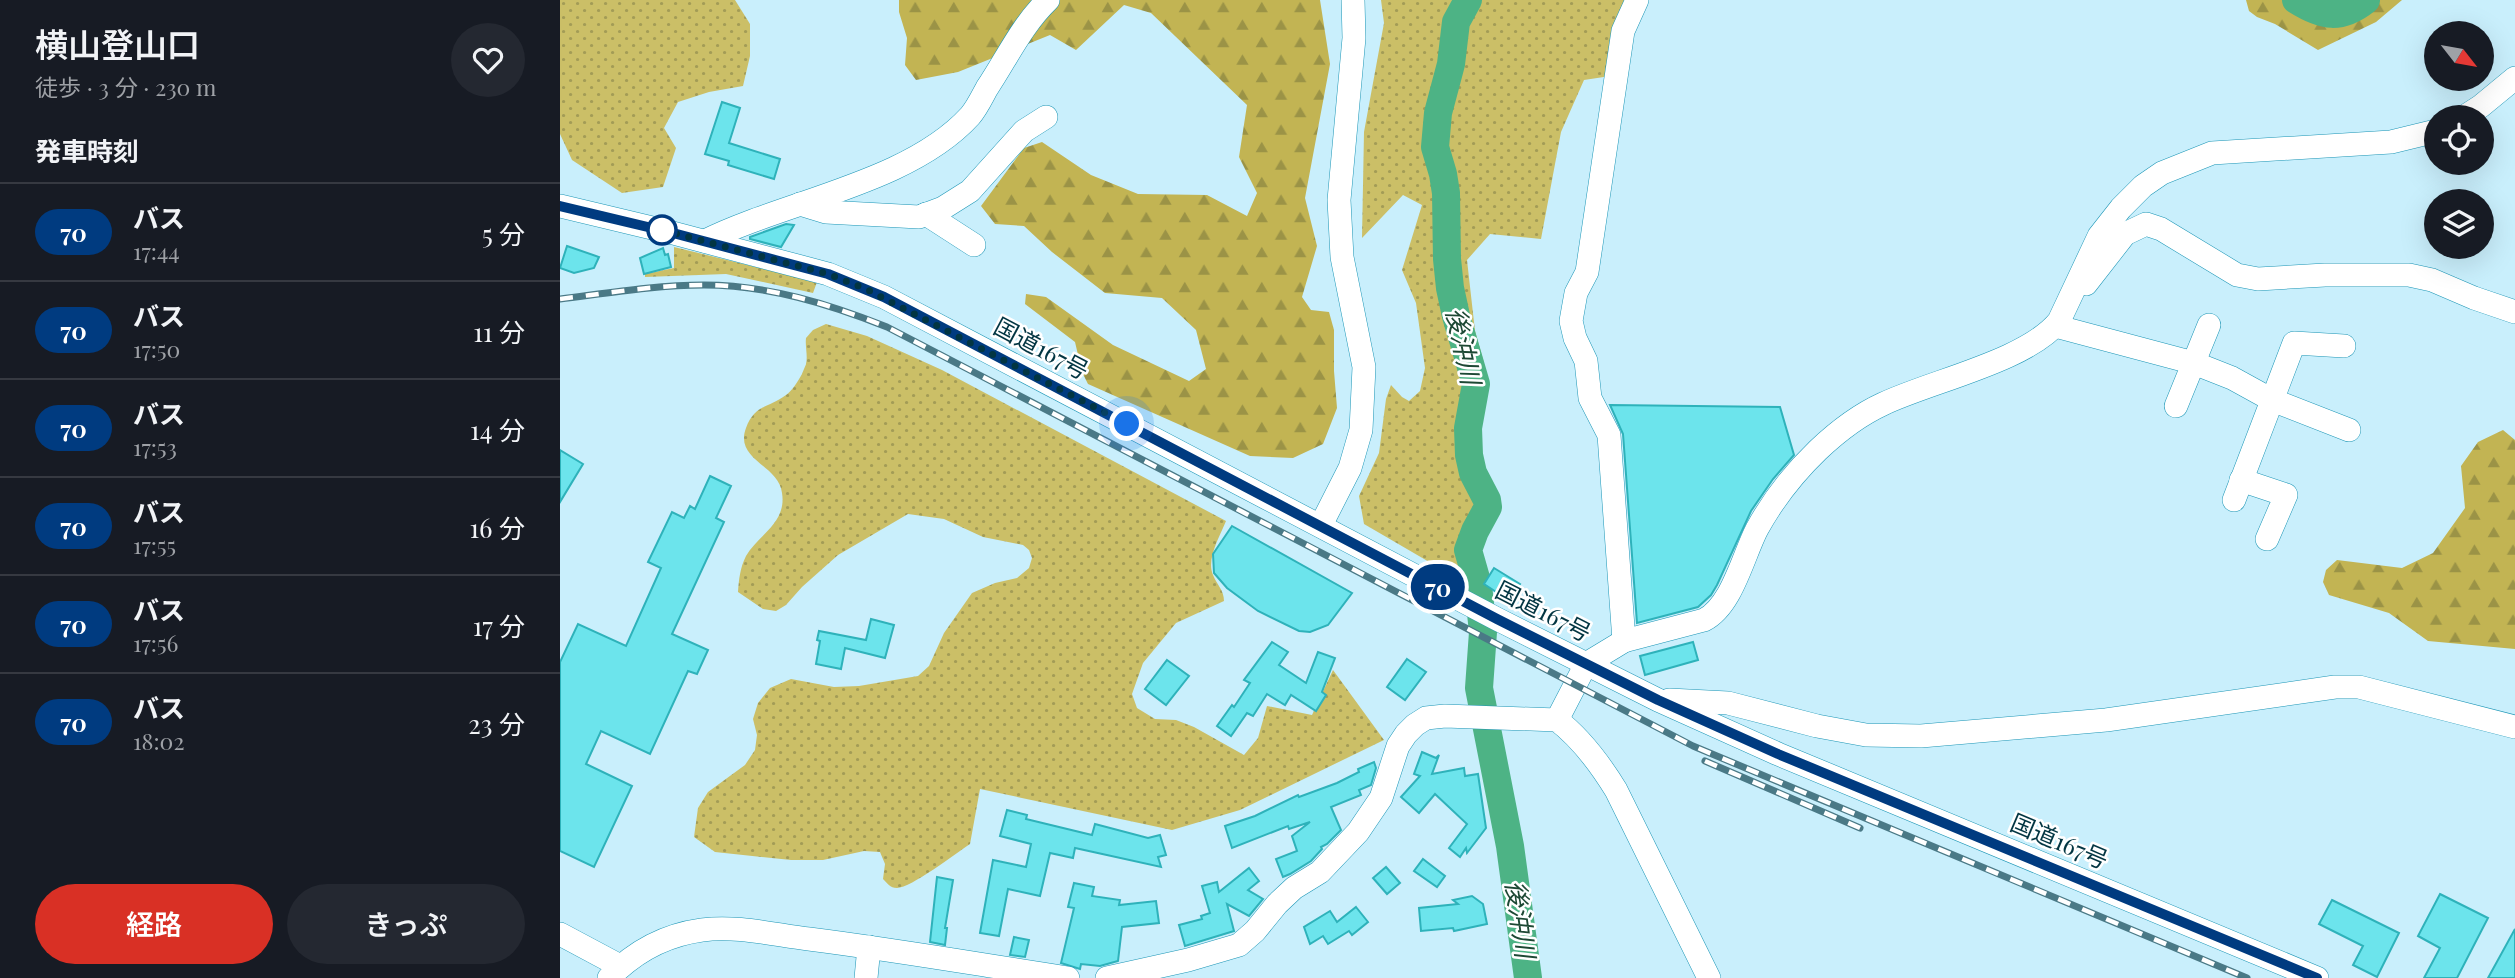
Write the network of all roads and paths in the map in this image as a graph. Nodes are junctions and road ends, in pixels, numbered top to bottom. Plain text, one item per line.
1 (1048, 0) edge
2 (1353, 0) edge
3 (1637, 0) edge
4 (2515, 78) edge
5 (2483, 105) edge
6 (1046, 117) dead end
7 (2424, 134) edge
8 (800, 204) junction
9 (560, 206) edge
10 (926, 215) junction
11 (705, 241) junction
12 (974, 245) dead end
13 (2072, 292) junction
14 (2515, 312) edge
15 (2209, 325) dead end
16 (2055, 326) junction
17 (2344, 346) dead end
18 (2194, 363) junction
19 (2272, 400) junction
20 (2176, 405) dead end
21 (2348, 430) dead end
22 (1321, 525) junction
23 (2267, 539) dead end
24 (1624, 641) junction
25 (1586, 664) junction
26 (1658, 700) junction
27 (1557, 720) junction
28 (2515, 727) edge
29 (560, 934) edge
30 (869, 947) junction
31 (614, 972) edge
32 (866, 978) edge
33 (1068, 978) edge
34 (1107, 978) edge
35 (1709, 978) edge
36 (2316, 978) edge

1 - 8 street
2 - 22 street
3 - 24 street
4 - 5 street
6 - 10 street
7 - 13 street
8 - 10 street
8 - 11 street
9 - 11 street, 国道167号
10 - 12 street
11 - 22 street, 国道167号
13 - 14 street
13 - 16 street
15 - 18 street
16 - 18 street
16 - 24 street
17 - 19 street
18 - 19 street
18 - 20 street
19 - 21 street
19 - 23 street
22 - 25 street, 国道167号
24 - 25 street
25 - 26 street, 国道167号
25 - 27 street
26 - 28 street
26 - 36 street, 国道167号
27 - 34 street
27 - 35 street
29 - 31 street
30 - 31 street
30 - 32 street
30 - 33 street

